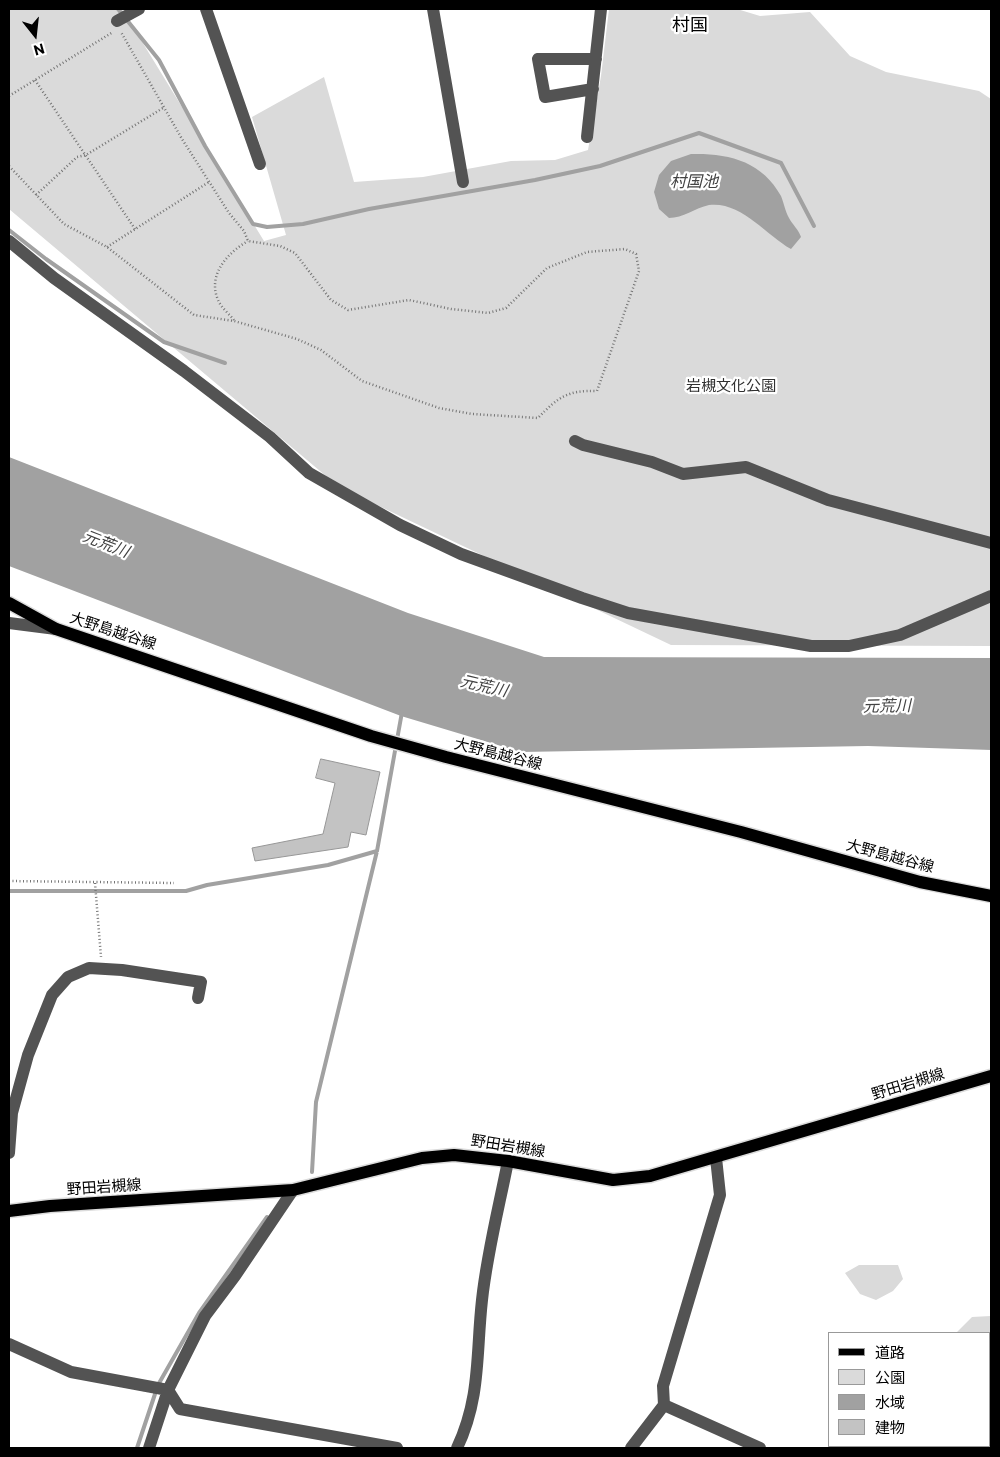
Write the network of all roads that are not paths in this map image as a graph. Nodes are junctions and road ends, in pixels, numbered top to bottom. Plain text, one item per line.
1 (139, 9) edge
2 (206, 9) edge
3 (433, 9) edge
4 (601, 9) edge
5 (116, 21) dead end
6 (596, 59) junction
7 (592, 90) junction
8 (587, 137) dead end
9 (260, 164) dead end
10 (463, 182) dead end
11 (9, 241) edge
12 (575, 441) dead end
13 (991, 543) edge
14 (991, 596) edge
15 (9, 603) edge
16 (9, 623) edge
17 (56, 629) junction
18 (991, 896) edge
19 (198, 998) dead end
20 (991, 1076) edge
21 (9, 1153) edge
22 (716, 1158) junction
23 (508, 1161) junction
24 (293, 1190) junction
25 (9, 1211) edge
26 (9, 1344) edge
27 (163, 1389) junction
28 (664, 1405) junction
29 (149, 1448) edge
30 (397, 1448) edge
31 (457, 1448) edge
32 (631, 1448) edge
33 (760, 1448) edge

1 - 5 street
2 - 9 street
3 - 10 street
4 - 6 street
6 - 7 street
6 - 7 street
7 - 8 street
11 - 14 street
12 - 13 street
15 - 17 main road, 大野島越谷線
16 - 17 street
17 - 18 main road, 大野島越谷線
19 - 21 street
20 - 22 main road, 野田岩槻線
22 - 23 main road, 野田岩槻線
22 - 28 street
23 - 24 main road, 野田岩槻線
23 - 31 street
24 - 25 main road, 野田岩槻線
24 - 27 street
26 - 27 street
27 - 29 street
27 - 30 street
28 - 32 street
28 - 33 street

